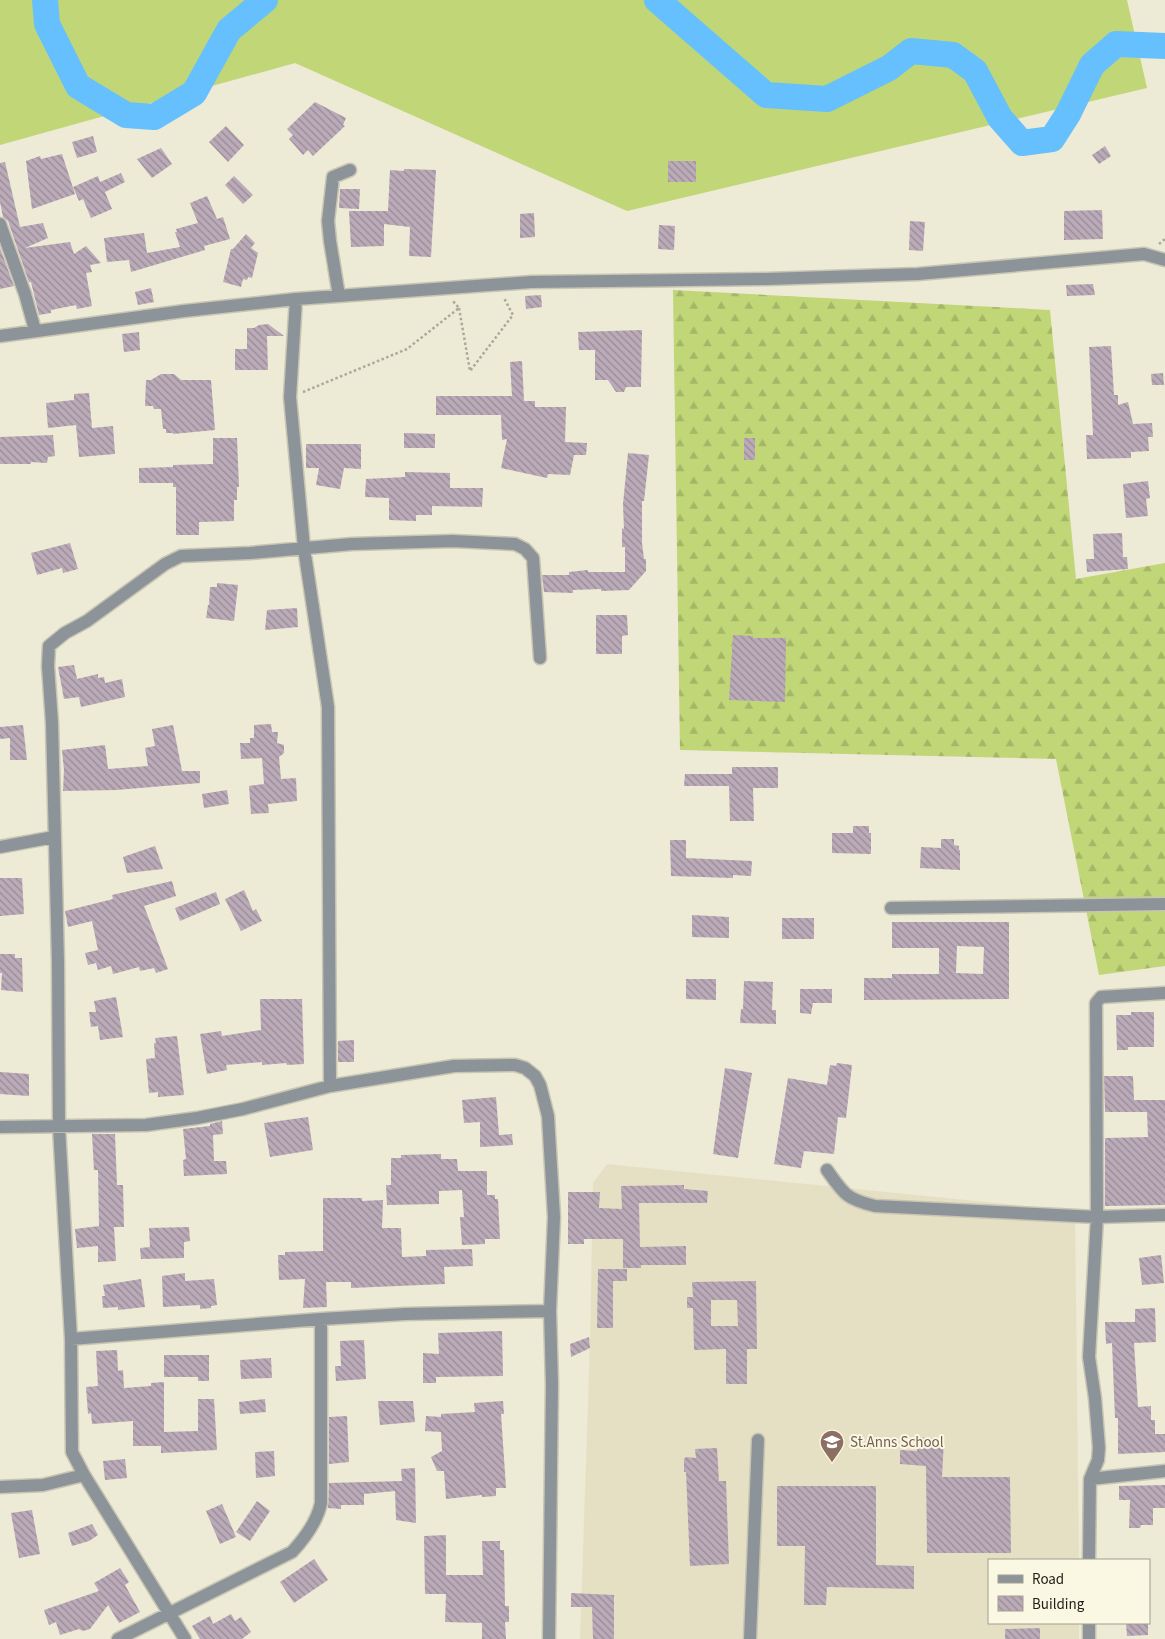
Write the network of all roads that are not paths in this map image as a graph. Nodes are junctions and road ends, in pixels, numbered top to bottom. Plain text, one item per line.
1 (350, 170) dead end
2 (0, 224) edge
3 (1165, 260) edge
4 (339, 296) junction
5 (296, 299) junction
6 (35, 330) junction
7 (0, 336) edge
8 (304, 548) junction
9 (540, 658) dead end
10 (54, 837) junction
11 (0, 847) edge
12 (1165, 904) edge
13 (891, 908) dead end
14 (1165, 993) edge
15 (330, 1086) junction
16 (0, 1127) edge
17 (59, 1127) junction
18 (827, 1170) dead end
19 (1165, 1215) edge
20 (1096, 1216) junction
21 (550, 1311) junction
22 (321, 1319) junction
23 (71, 1340) junction
24 (758, 1440) dead end
25 (1165, 1471) edge
26 (84, 1475) junction
27 (1090, 1479) junction
28 (0, 1487) edge
29 (1089, 1559) edge
30 (169, 1614) junction
31 (1089, 1624) edge
32 (118, 1639) edge
33 (185, 1639) edge
34 (549, 1639) edge
35 (750, 1639) edge
36 (1089, 1639) edge

1 - 4 street
2 - 6 street
3 - 4 street
4 - 5 street
5 - 6 street
5 - 8 street
6 - 7 street
8 - 9 street
8 - 10 street
8 - 15 street
10 - 11 street
10 - 17 street
12 - 13 street
14 - 20 street
15 - 17 street
15 - 21 street
16 - 17 street
17 - 23 street
18 - 20 street
19 - 20 street
20 - 27 street
21 - 22 street
21 - 34 street
22 - 23 street
22 - 30 street
23 - 26 street
24 - 35 street
25 - 27 street
26 - 28 street
26 - 30 street
27 - 29 street
30 - 32 street
30 - 33 street
31 - 36 street

